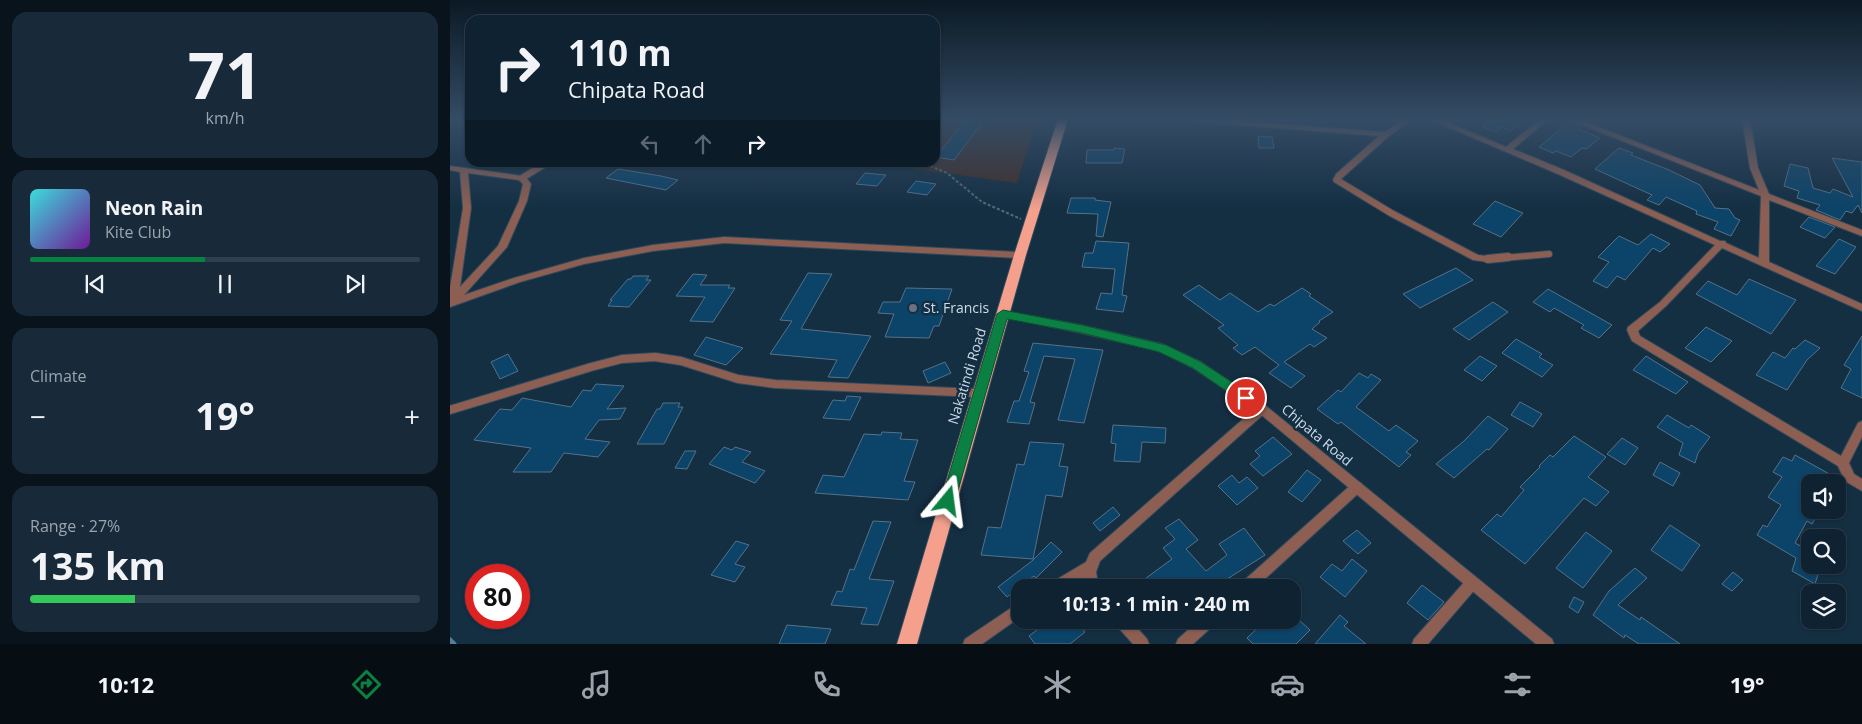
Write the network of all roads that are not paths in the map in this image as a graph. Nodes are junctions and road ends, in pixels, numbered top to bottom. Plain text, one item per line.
1 (1053, 149) edge
2 (1369, 149) edge
3 (1508, 149) edge
4 (1648, 149) edge
5 (1751, 149) edge
6 (540, 167) edge
7 (450, 168) edge
8 (464, 170) junction
9 (522, 178) junction
10 (1764, 194) junction
11 (1862, 233) edge
12 (1722, 243) junction
13 (1549, 254) dead end
14 (1020, 255) junction
15 (1488, 259) joint
16 (1764, 263) junction
17 (450, 304) edge
18 (1862, 308) edge
19 (1003, 314) junction
20 (978, 393) junction
21 (1262, 409) junction
22 (450, 410) edge
23 (1862, 426) edge
24 (1843, 463) junction
25 (1862, 486) edge
26 (1357, 487) junction
27 (1088, 568) junction
28 (1069, 579) edge
29 (1088, 579) edge
30 (1256, 579) edge
31 (1472, 583) junction
32 (1011, 615) edge
33 (1129, 629) edge
34 (1199, 629) edge
35 (907, 644) edge
36 (970, 644) edge
37 (1142, 644) edge
38 (1183, 644) edge
39 (1419, 644) edge
40 (1547, 644) edge

1 - 14 highway, Nakatindi Road
2 - 15 street
3 - 12 street
4 - 10 street
5 - 10 street
6 - 9 lane
7 - 8 street
8 - 9 street
8 - 17 street
9 - 17 street
10 - 11 street
10 - 16 street
12 - 16 street
12 - 24 street
13 - 15 lane
14 - 17 street
14 - 19 highway, Nakatindi Road
16 - 18 street
19 - 20 highway, Nakatindi Road
19 - 21 street, Chipata Road
20 - 22 lane
20 - 35 highway, Nakatindi Road
21 - 26 street, Chipata Road
21 - 27 street
23 - 24 street
24 - 25 street
26 - 30 street
26 - 31 street, Chipata Road
27 - 28 street
27 - 29 street
31 - 39 street
31 - 40 street, Chipata Road
32 - 36 street
33 - 37 street
34 - 38 street

